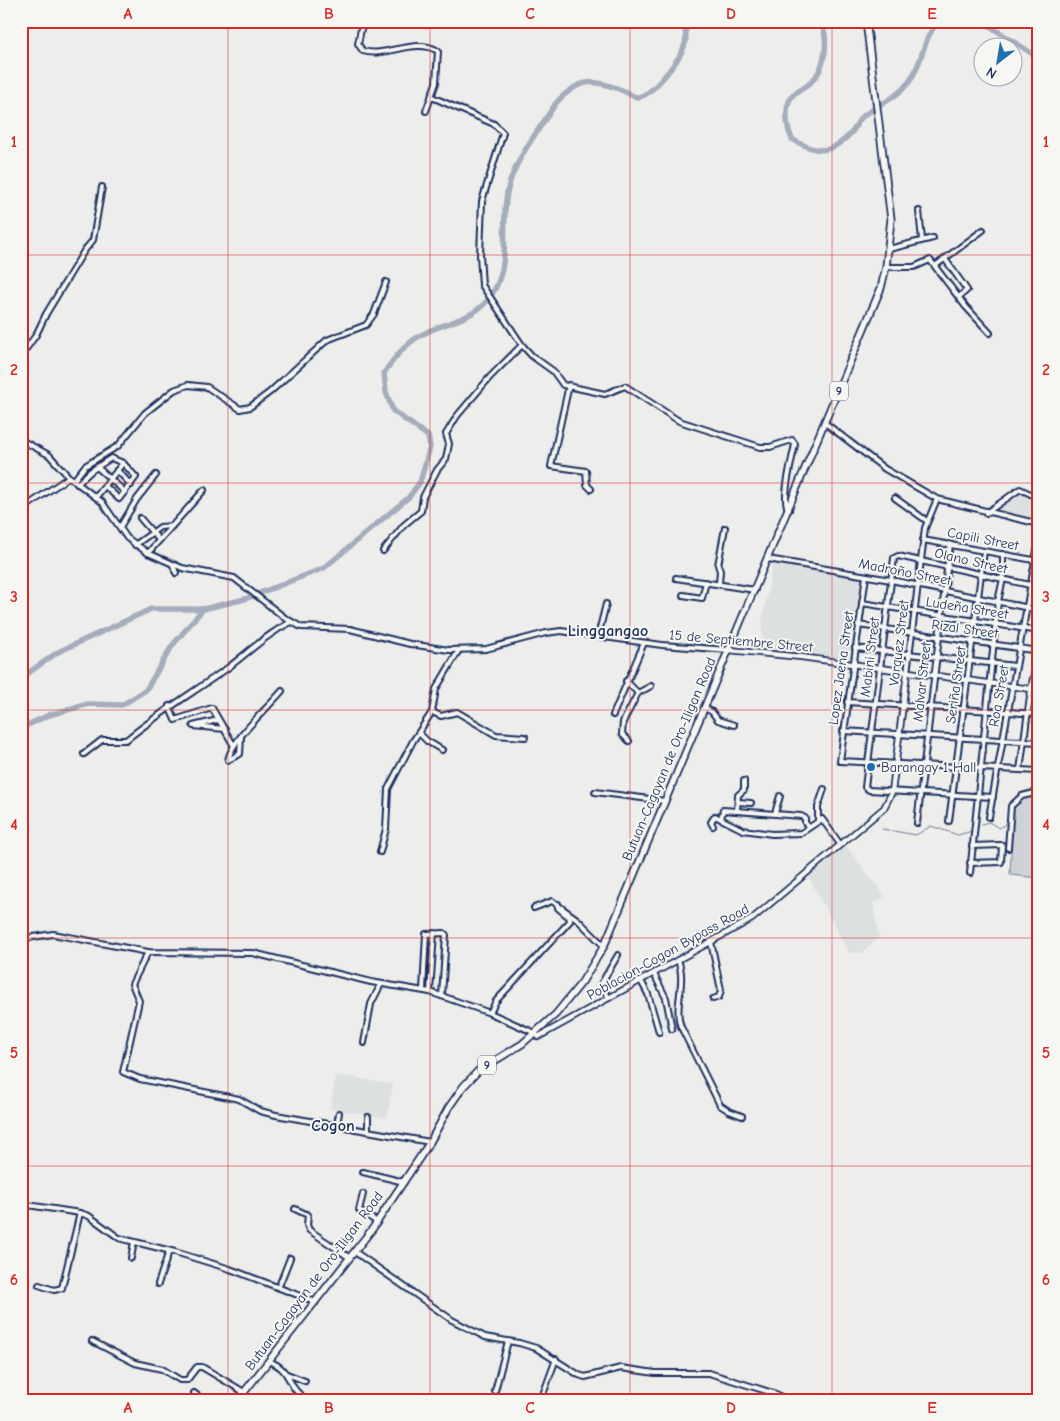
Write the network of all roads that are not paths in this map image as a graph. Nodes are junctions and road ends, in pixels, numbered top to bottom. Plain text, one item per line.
1 (365, 21) edge
2 (866, 21) edge
3 (432, 97) junction
4 (426, 111) dead end
5 (102, 187) dead end
6 (919, 211) dead end
7 (983, 230) dead end
8 (933, 238) dead end
9 (922, 240) junction
10 (889, 249) junction
11 (945, 259) junction
12 (886, 266) junction
13 (935, 266) junction
14 (386, 282) dead end
15 (959, 297) junction
16 (990, 332) dead end
17 (522, 345) junction
18 (21, 356) edge
19 (570, 386) junction
20 (825, 423) junction
21 (21, 440) edge
22 (122, 463) junction
23 (97, 467) junction
24 (117, 470) junction
25 (156, 475) dead end
26 (69, 477) junction
27 (111, 478) junction
28 (75, 482) junction
29 (131, 485) junction
30 (105, 486) junction
31 (591, 489) dead end
32 (204, 490) dead end
33 (125, 492) junction
34 (96, 497) junction
35 (895, 498) dead end
36 (1039, 498) edge
37 (937, 499) junction
38 (21, 510) edge
39 (789, 510) junction
40 (986, 513) junction
41 (140, 518) dead end
42 (927, 521) junction
43 (1039, 524) edge
44 (172, 526) junction
45 (120, 527) junction
46 (725, 528) dead end
47 (153, 532) junction
48 (1039, 539) edge
49 (159, 540) junction
50 (923, 540) junction
51 (950, 544) junction
52 (135, 545) junction
53 (383, 551) dead end
54 (984, 551) junction
55 (148, 553) junction
56 (1003, 554) junction
57 (898, 556) joint
58 (768, 559) junction
59 (921, 561) junction
60 (1037, 561) edge
61 (173, 565) junction
62 (946, 566) junction
63 (176, 573) dead end
64 (982, 575) junction
65 (866, 576) junction
66 (676, 578) dead end
67 (1003, 579) junction
68 (891, 580) junction
69 (706, 582) junction
70 (719, 583) junction
71 (918, 586) junction
72 (1030, 586) junction
73 (1039, 587) edge
74 (754, 590) junction
75 (943, 591) junction
76 (683, 595) dead end
77 (978, 597) junction
78 (998, 601) junction
79 (862, 603) junction
80 (606, 604) dead end
81 (888, 607) junction
82 (1026, 607) junction
83 (1039, 610) edge
84 (915, 611) junction
85 (941, 615) junction
86 (976, 620) junction
87 (291, 622) junction
88 (858, 624) junction
89 (996, 624) junction
90 (1022, 628) junction
91 (885, 629) junction
92 (1039, 631) edge
93 (912, 633) junction
94 (598, 636) junction
95 (939, 637) junction
96 (973, 642) junction
97 (644, 643) junction
98 (994, 645) junction
99 (855, 648) junction
100 (1018, 648) junction
101 (459, 650) junction
102 (729, 650) junction
103 (1039, 650) edge
104 (882, 651) junction
105 (909, 654) junction
106 (936, 658) junction
107 (970, 662) junction
108 (991, 664) junction
109 (852, 665) junction
110 (1015, 666) junction
111 (880, 669) junction
112 (907, 673) junction
113 (934, 677) junction
114 (626, 681) junction
115 (967, 681) junction
116 (989, 684) junction
117 (651, 686) dead end
118 (1011, 687) junction
119 (1030, 689) junction
120 (1039, 690) edge
121 (282, 691) dead end
122 (640, 692) junction
123 (847, 702) junction
124 (875, 703) junction
125 (169, 706) junction
126 (903, 706) junction
127 (931, 707) junction
128 (705, 708) junction
129 (964, 709) junction
130 (986, 710) junction
131 (432, 712) junction
132 (1007, 712) junction
133 (1027, 713) junction
134 (1039, 714) edge
135 (613, 715) dead end
136 (218, 720) junction
137 (734, 725) dead end
138 (225, 729) junction
139 (843, 730) junction
140 (419, 733) junction
141 (871, 733) junction
142 (899, 735) junction
143 (928, 736) junction
144 (525, 737) dead end
145 (240, 738) junction
146 (960, 738) junction
147 (983, 738) junction
148 (1003, 740) junction
149 (628, 741) dead end
150 (1023, 741) junction
151 (1039, 742) edge
152 (234, 746) junction
153 (442, 750) dead end
154 (84, 754) dead end
155 (868, 763) junction
156 (896, 764) junction
157 (924, 765) junction
158 (956, 766) junction
159 (981, 768) junction
160 (998, 768) junction
161 (1020, 770) junction
162 (1039, 770) edge
163 (744, 782) dead end
164 (824, 789) dead end
165 (595, 792) dead end
166 (892, 792) junction
167 (1039, 792) edge
168 (921, 793) junction
169 (953, 794) junction
170 (780, 796) dead end
171 (977, 796) junction
172 (993, 797) junction
173 (665, 801) junction
174 (738, 802) junction
175 (751, 803) dead end
176 (738, 811) junction
177 (775, 814) junction
178 (990, 817) dead end
179 (721, 819) junction
180 (818, 820) junction
181 (949, 822) dead end
182 (918, 823) dead end
183 (712, 826) dead end
184 (809, 827) junction
185 (840, 844) junction
186 (972, 846) junction
187 (1008, 848) dead end
188 (380, 852) dead end
189 (970, 863) junction
190 (970, 872) dead end
191 (558, 904) junction
192 (534, 908) dead end
193 (434, 933) junction
194 (21, 939) edge
195 (711, 942) junction
196 (604, 946) junction
197 (148, 952) junction
198 (618, 955) dead end
199 (678, 960) junction
200 (654, 974) junction
201 (641, 981) junction
202 (381, 984) junction
203 (422, 990) junction
204 (430, 992) junction
205 (442, 996) junction
206 (609, 998) junction
207 (713, 999) dead end
208 (490, 1012) junction
209 (672, 1029) dead end
210 (659, 1032) dead end
211 (535, 1033) junction
212 (364, 1043) dead end
213 (338, 1113) dead end
214 (742, 1116) dead end
215 (368, 1117) dead end
216 (337, 1124) junction
217 (368, 1130) junction
218 (430, 1142) junction
219 (363, 1172) dead end
220 (404, 1182) junction
221 (363, 1194) dead end
222 (21, 1204) edge
223 (296, 1209) dead end
224 (80, 1213) junction
225 (377, 1222) junction
226 (134, 1242) junction
227 (169, 1251) junction
228 (355, 1252) junction
229 (131, 1258) dead end
230 (290, 1258) dead end
231 (350, 1258) junction
232 (158, 1284) dead end
233 (39, 1285) dead end
234 (279, 1286) junction
235 (316, 1302) junction
236 (92, 1341) dead end
237 (508, 1341) junction
238 (556, 1359) junction
239 (269, 1361) junction
240 (287, 1374) junction
241 (305, 1381) dead end
242 (495, 1390) dead end
243 (194, 1393) dead end
244 (242, 1395) edge
245 (203, 1400) edge
246 (249, 1400) edge
247 (307, 1400) edge
248 (541, 1400) edge
249 (786, 1400) edge

1 - 3 street
2 - 10 highway, Butuan-Cagayan de Oro-Iligan Road / 9
3 - 4 street
3 - 17 street
5 - 18 street
6 - 9 street
7 - 11 street
8 - 9 street
9 - 10 street
10 - 12 highway, Butuan-Cagayan de Oro-Iligan Road / 9
11 - 13 street
11 - 15 street
12 - 13 street
12 - 20 highway, Butuan-Cagayan de Oro-Iligan Road / 9
13 - 15 street
14 - 28 street
15 - 16 street
17 - 19 street
17 - 53 street
19 - 31 street
19 - 39 street
20 - 37 street
20 - 39 highway, Butuan-Cagayan de Oro-Iligan Road / 9
21 - 26 street, 15 de Septiembre Street
22 - 23 street
22 - 24 street
22 - 29 street
23 - 27 street
23 - 28 street
24 - 27 street
24 - 29 street
25 - 45 street
26 - 28 street, 15 de Septiembre Street
26 - 38 street
27 - 30 street
27 - 33 street
28 - 34 street, 15 de Septiembre Street
29 - 33 street
30 - 33 street
30 - 34 street
32 - 44 street
34 - 45 street, 15 de Septiembre Street
35 - 42 street
36 - 40 street
37 - 40 street
37 - 42 street, Varquez Street
39 - 58 highway, Butuan-Cagayan de Oro-Iligan Road / 9
40 - 43 street
41 - 47 street
42 - 50 street, Varquez Street
44 - 47 street
44 - 49 street
45 - 52 street, 15 de Septiembre Street
46 - 70 street
47 - 49 street
47 - 52 street
48 - 60 street, Roa Street
49 - 55 street
50 - 51 street, Capili Street
50 - 59 street, Varquez Street
51 - 54 street, Capili Street
51 - 62 street, Malvar Street
52 - 55 street, 15 de Septiembre Street
54 - 56 street, Capili Street
54 - 64 street, Seriña Street
55 - 61 street, 15 de Septiembre Street
56 - 60 street, Capili Street
56 - 67 street
57 - 59 street, Olano Street
57 - 68 street, Mabini Street
58 - 65 street, Madroño Street
58 - 74 highway, Butuan-Cagayan de Oro-Iligan Road / 9
59 - 62 street, Olano Street
59 - 71 street, Varquez Street
60 - 72 street, Roa Street
61 - 63 street
61 - 87 street, 15 de Septiembre Street
62 - 64 street, Olano Street
62 - 75 street, Malvar Street
64 - 67 street, Olano Street
64 - 77 street, Seriña Street
65 - 68 street, Madroño Street
65 - 79 street, Lopez Jaena Street
66 - 69 street
67 - 72 street, Olano Street
67 - 78 street
68 - 71 street, Madroño Street
68 - 81 street, Mabini Street
69 - 70 street
69 - 76 street
70 - 74 street
71 - 75 street, Madroño Street
71 - 84 street, Varquez Street
72 - 73 street, Olano Street
72 - 82 street, Roa Street
74 - 102 highway, Butuan-Cagayan de Oro-Iligan Road / 9
75 - 77 street, Madroño Street
75 - 85 street, Malvar Street
77 - 78 street, Madroño Street
77 - 86 street, Seriña Street
78 - 82 street, Madroño Street
78 - 89 street
79 - 81 street, Ludeña Street
79 - 88 street, Lopez Jaena Street
80 - 94 street
81 - 84 street, Ludeña Street
81 - 91 street, Mabini Street
82 - 83 street, Madroño Street
82 - 90 street, Roa Street
84 - 85 street, Ludeña Street
84 - 93 street, Varquez Street
85 - 86 street, Ludeña Street
85 - 95 street, Malvar Street
86 - 89 street, Ludeña Street
86 - 96 street, Seriña Street
87 - 101 street, 15 de Septiembre Street
87 - 125 street
88 - 91 street, Rizal Street
88 - 99 street, Lopez Jaena Street
89 - 90 street, Ludeña Street
89 - 98 street
90 - 92 street, Ludeña Street
90 - 100 street, Roa Street
91 - 93 street, Rizal Street
91 - 104 street, Mabini Street
93 - 95 street, Rizal Street
93 - 105 street, Varquez Street
94 - 97 street, 15 de Septiembre Street
94 - 101 street, 15 de Septiembre Street
95 - 96 street, Rizal Street
95 - 106 street, Malvar Street
96 - 98 street, Rizal Street
96 - 107 street, Seriña Street
97 - 102 street, 15 de Septiembre Street
97 - 114 street
98 - 100 street, Rizal Street
98 - 108 street
99 - 104 street
99 - 109 street, Lopez Jaena Street
100 - 103 street, Rizal Street
100 - 110 street, Roa Street
101 - 131 street
102 - 109 main road, 15 de Septiembre Street
102 - 128 highway, Butuan-Cagayan de Oro-Iligan Road / 9
103 - 119 main road
104 - 105 street
104 - 111 street, Mabini Street
105 - 106 street
105 - 112 street, Varquez Street
106 - 107 street
106 - 113 street, Malvar Street
107 - 108 street
107 - 115 street, Seriña Street
108 - 110 street
108 - 116 street
109 - 111 main road, 15 de Septiembre Street
109 - 123 street, Lopez Jaena Street
110 - 118 street, Roa Street
111 - 112 main road, 15 de Septiembre Street
111 - 124 street, Mabini Street
112 - 113 main road, 15 de Septiembre Street
112 - 126 main road, Varquez Street
113 - 115 main road, 15 de Septiembre Street
113 - 127 street, Malvar Street
114 - 122 street
114 - 135 street
115 - 116 main road, 15 de Septiembre Street
115 - 129 street, Seriña Street
116 - 118 main road, 15 de Septiembre Street
116 - 130 street
117 - 122 street
118 - 119 main road, 15 de Septiembre Street
118 - 132 street, Roa Street
119 - 120 street, 15 de Septiembre Street
119 - 133 street
121 - 145 street
122 - 149 street
123 - 124 street
123 - 139 street, Lopez Jaena Street
124 - 126 street
124 - 141 street, Mabini Street
125 - 136 street
125 - 154 street
126 - 127 street
126 - 142 main road, Varquez Street
127 - 129 street
127 - 143 street, Malvar Street
128 - 137 street
128 - 173 highway, Butuan-Cagayan de Oro-Iligan Road / 9
129 - 130 street
129 - 146 street, Seriña Street
130 - 132 street
130 - 147 street
131 - 140 street
131 - 144 street
132 - 133 street
132 - 148 street, Roa Street
133 - 134 street
133 - 150 street
136 - 138 street
136 - 138 street
138 - 152 street
139 - 141 street
139 - 155 street, Lopez Jaena Street
140 - 153 street
140 - 188 street
141 - 142 street
141 - 155 street, Mabini Street
142 - 143 street
142 - 156 main road, Varquez Street
143 - 146 street
143 - 157 street, Malvar Street
145 - 152 street
145 - 152 street
146 - 147 street
146 - 158 street, Seriña Street
147 - 148 street
147 - 159 street
148 - 150 street
148 - 160 street, Roa Street
150 - 151 street
150 - 161 street
155 - 156 street
155 - 166 street, Mabini Street
156 - 157 street
156 - 166 main road, Varquez Street
157 - 158 street
157 - 168 street, Malvar Street
158 - 159 street
158 - 169 street, Seriña Street
159 - 160 street
159 - 171 street
160 - 161 street
160 - 172 street, Roa Street
161 - 162 street
163 - 174 street
164 - 180 street
165 - 173 street
166 - 168 street
166 - 185 main road, Poblacion-Cogon Bypass Road
167 - 187 street
168 - 169 street
168 - 182 street, Malvar Street
169 - 171 street
169 - 181 street, Seriña Street
170 - 177 street
171 - 172 street
171 - 186 street
172 - 178 street, Roa Street
173 - 196 highway, Butuan-Cagayan de Oro-Iligan Road / 9
174 - 175 street
174 - 176 street
176 - 177 street
176 - 179 street
177 - 184 street
179 - 183 street
179 - 184 street
180 - 184 street
180 - 185 street
185 - 195 main road, Poblacion-Cogon Bypass Road
186 - 189 street
186 - 189 street
189 - 190 street
191 - 192 street
191 - 196 street
191 - 208 street
193 - 203 street
193 - 204 street
193 - 205 street
194 - 197 street
195 - 199 main road, Poblacion-Cogon Bypass Road
195 - 207 street
196 - 211 highway, Butuan-Cagayan de Oro-Iligan Road / 9
197 - 202 street
197 - 216 street
198 - 206 street
199 - 200 main road, Poblacion-Cogon Bypass Road
199 - 214 street
200 - 201 main road, Poblacion-Cogon Bypass Road
200 - 209 street
201 - 206 main road, Poblacion-Cogon Bypass Road
201 - 210 street
202 - 203 street
202 - 212 street
203 - 204 street
204 - 205 street
205 - 208 street
206 - 211 main road, Poblacion-Cogon Bypass Road
208 - 211 street
211 - 218 highway, Butuan-Cagayan de Oro-Iligan Road / 9
213 - 216 street
215 - 217 street
216 - 217 street
217 - 218 street
218 - 220 highway, Butuan-Cagayan de Oro-Iligan Road / 9
219 - 220 street
220 - 225 highway, Butuan-Cagayan de Oro-Iligan Road / 9
221 - 225 street
222 - 224 street
223 - 231 street
224 - 226 street
224 - 233 street
225 - 228 highway, Butuan-Cagayan de Oro-Iligan Road / 9
226 - 227 street
226 - 229 street
227 - 232 street
227 - 234 street
228 - 231 highway, Butuan-Cagayan de Oro-Iligan Road / 9
228 - 237 street
230 - 234 street
231 - 235 highway, Butuan-Cagayan de Oro-Iligan Road / 9
234 - 235 street
235 - 239 highway, Butuan-Cagayan de Oro-Iligan Road / 9
236 - 244 street
237 - 238 street
237 - 242 street
238 - 248 street
238 - 249 street
239 - 240 street
239 - 244 highway, Butuan-Cagayan de Oro-Iligan Road / 9
240 - 241 street
240 - 247 street
243 - 245 street
244 - 246 street

